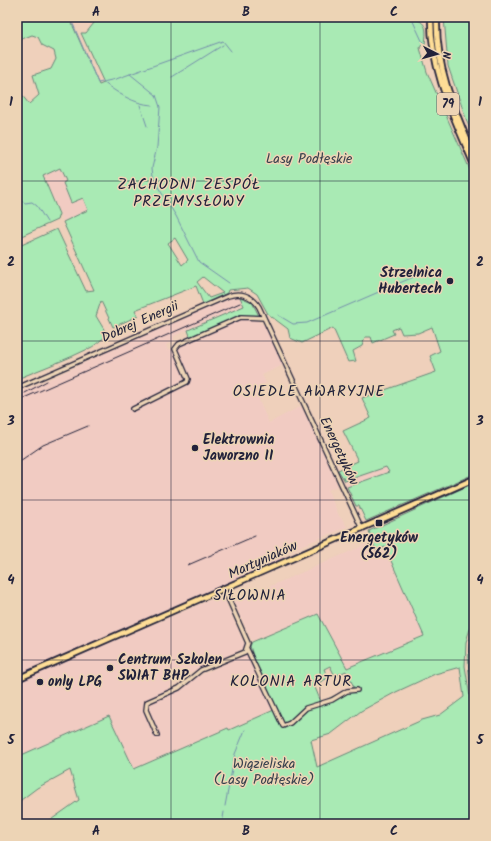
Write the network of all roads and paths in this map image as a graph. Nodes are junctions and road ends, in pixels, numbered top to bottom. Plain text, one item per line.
1 (432, 17) edge
2 (437, 17) edge
3 (452, 17) edge
4 (474, 19) edge
5 (474, 156) edge
6 (474, 165) edge
7 (264, 318) junction
8 (295, 382) joint
9 (17, 388) edge
10 (133, 409) dead end
11 (474, 479) edge
12 (362, 529) junction
13 (224, 589) junction
14 (247, 649) junction
15 (17, 679) edge
16 (357, 690) dead end
17 (157, 735) dead end

1 - 6 main road, 79
2 - 5 main road, 79
3 - 4 street
7 - 8 street, Dobrej Energii
7 - 9 street, Dobrej Energii
7 - 10 street
8 - 12 street, Energetyków
11 - 12 main road, Martyniaków
12 - 13 main road, Martyniaków
13 - 14 street
13 - 15 main road, Martyniaków
14 - 16 street
14 - 17 street

